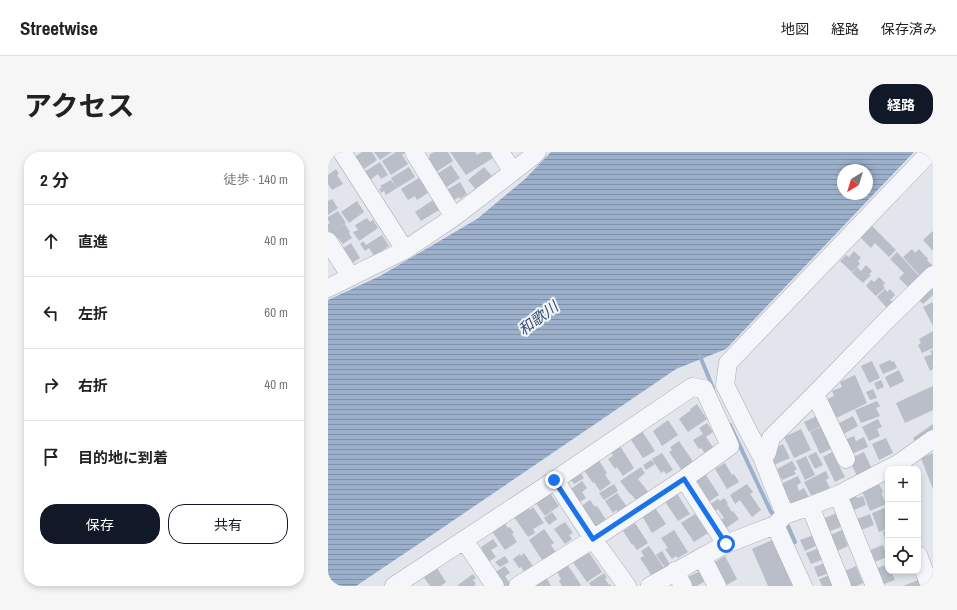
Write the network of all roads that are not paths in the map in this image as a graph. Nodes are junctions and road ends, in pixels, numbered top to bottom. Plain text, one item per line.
1 (342, 152) edge
2 (414, 152) edge
3 (500, 152) edge
4 (537, 152) edge
5 (930, 152) edge
6 (513, 172) junction
7 (454, 217) junction
8 (328, 241) edge
9 (405, 250) junction
10 (933, 275) edge
11 (351, 277) junction
12 (328, 288) edge
13 (815, 394) junction
14 (933, 439) edge
15 (762, 457) junction
16 (846, 459) dead end
17 (895, 466) edge
18 (885, 473) edge
19 (684, 479) junction
20 (554, 480) junction
21 (838, 495) junction
22 (810, 506) junction
23 (780, 520) junction
24 (593, 539) junction
25 (464, 540) junction
26 (726, 544) junction
27 (702, 556) junction
28 (921, 563) edge
29 (679, 579) edge
30 (394, 586) edge
31 (495, 586) edge
32 (518, 586) edge
33 (627, 586) edge
34 (650, 586) edge
35 (716, 586) edge
36 (803, 586) edge
37 (842, 586) edge
38 (875, 586) edge
39 (930, 586) edge

1 - 9 street
2 - 7 street
3 - 6 street
4 - 6 street
5 - 15 street
6 - 7 street
7 - 9 street
8 - 11 street
9 - 11 street
10 - 13 street
11 - 12 street
13 - 15 street
13 - 16 street
14 - 17 street
15 - 23 street
18 - 21 street
19 - 20 street
19 - 24 street
19 - 26 street
20 - 24 street
20 - 25 street
21 - 22 street
21 - 38 street
22 - 23 street
22 - 37 street
23 - 26 street
23 - 36 street
24 - 32 street
24 - 33 street
25 - 30 street
25 - 31 street
26 - 27 street
27 - 29 street
27 - 35 street
28 - 39 street
29 - 34 street

